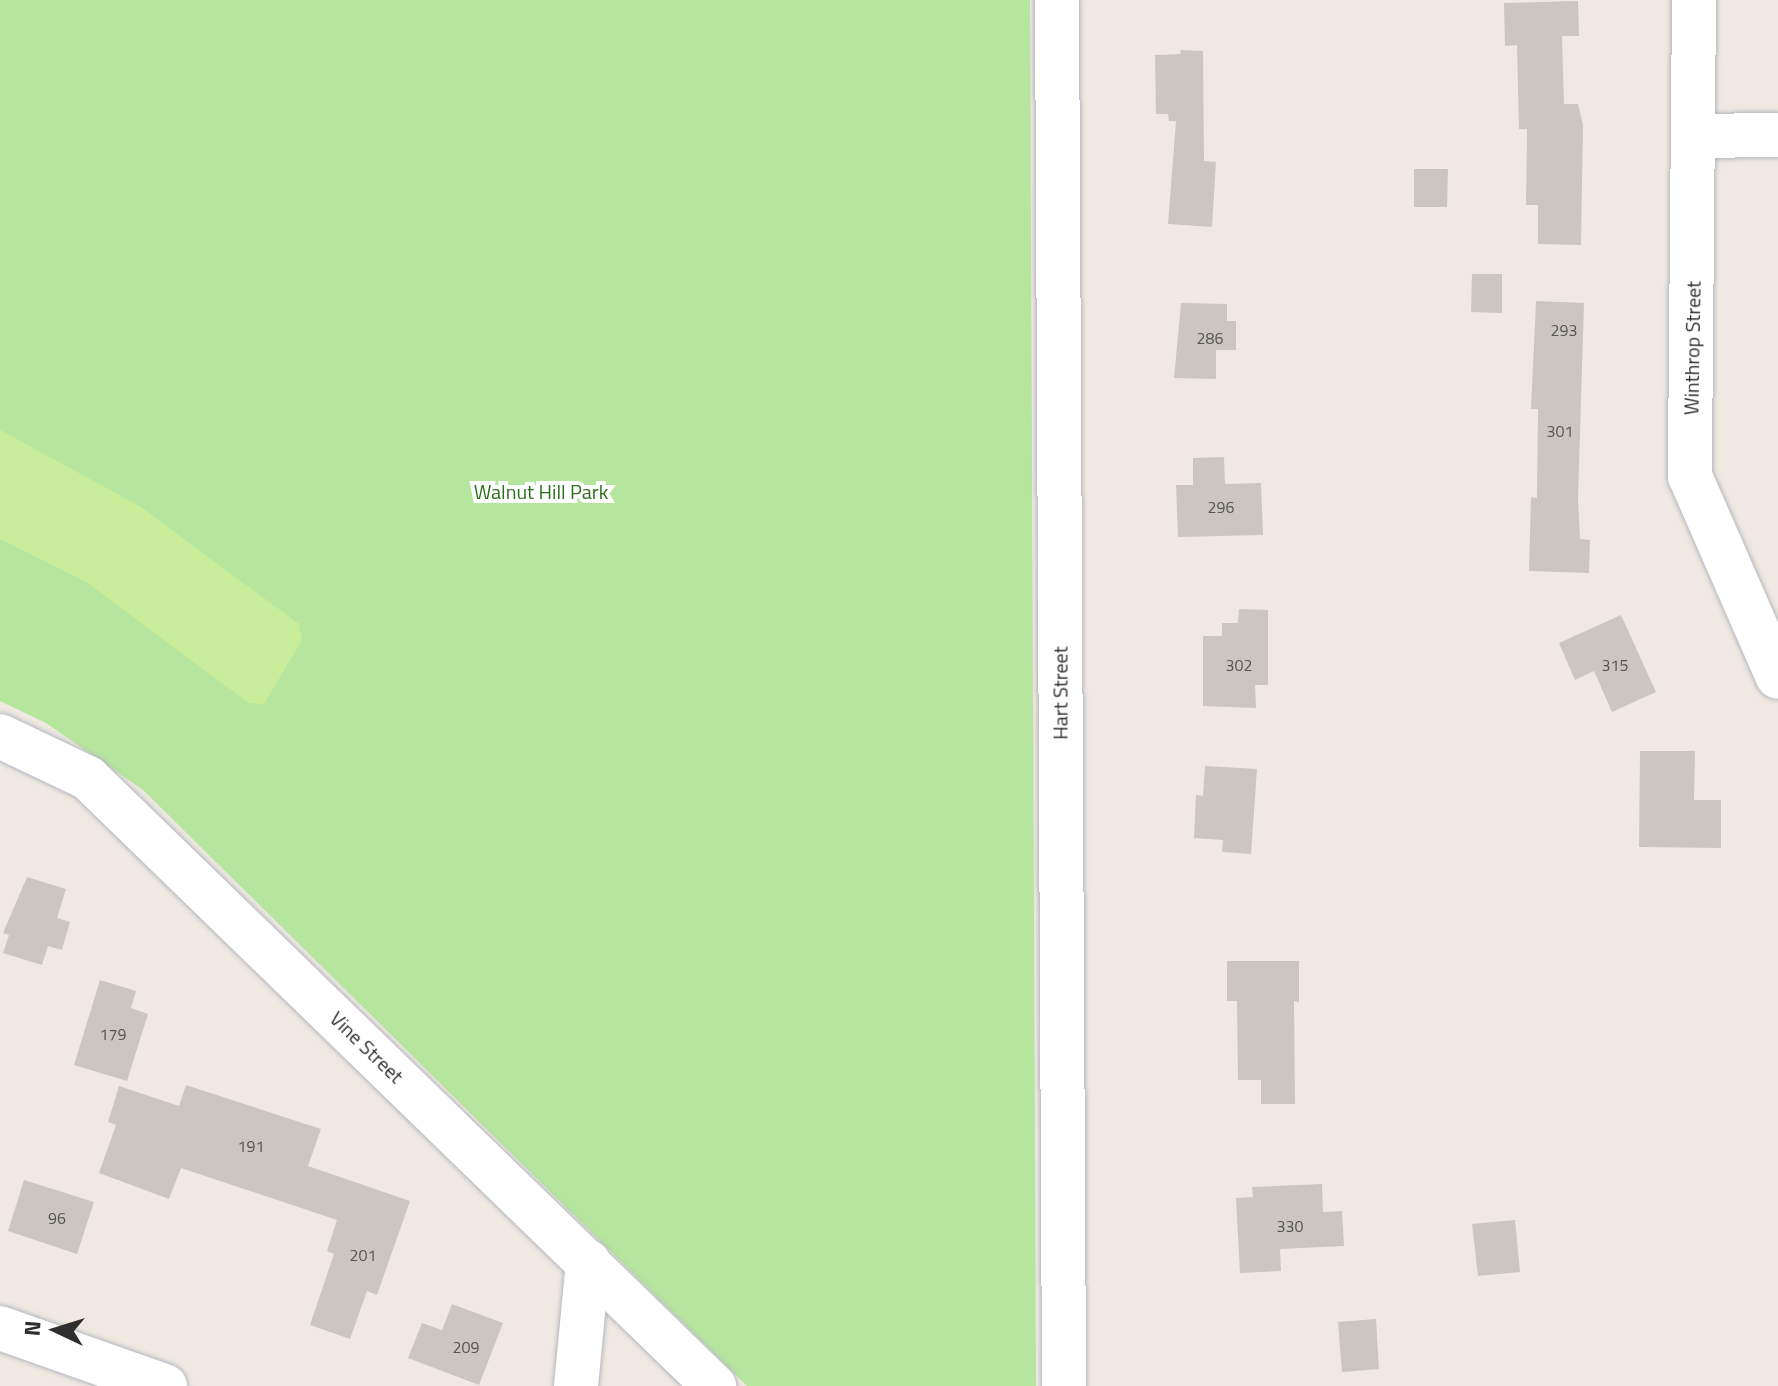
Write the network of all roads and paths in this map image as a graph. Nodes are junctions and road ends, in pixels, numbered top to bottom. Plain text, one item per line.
1 (1057, 0) edge
2 (1694, 0) edge
3 (1778, 135) edge
4 (1694, 136) junction
5 (1772, 654) edge
6 (0, 736) edge
7 (588, 1262) junction
8 (0, 1328) edge
9 (165, 1386) edge
10 (576, 1386) edge
11 (714, 1386) edge
12 (1064, 1386) edge

1 - 12 street, Hart Street
2 - 4 street, Winthrop Street
3 - 4 street
4 - 5 street, Winthrop Street
6 - 7 street, Vine Street
7 - 10 street
7 - 11 street, Vine Street
8 - 9 street

